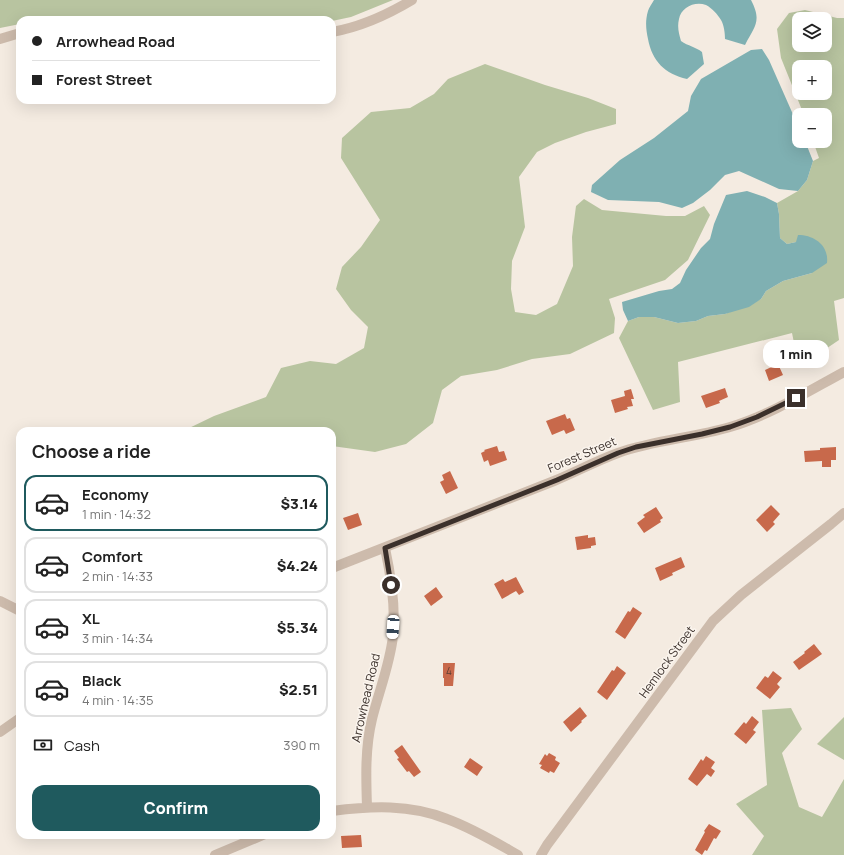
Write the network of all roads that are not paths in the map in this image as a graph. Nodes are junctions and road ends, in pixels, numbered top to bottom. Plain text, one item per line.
1 (412, 0) edge
2 (336, 31) edge
3 (16, 34) edge
4 (0, 39) edge
5 (844, 372) edge
6 (844, 513) edge
7 (385, 548) junction
8 (336, 566) edge
9 (0, 602) edge
10 (16, 609) edge
11 (16, 721) edge
12 (0, 732) edge
13 (367, 807) junction
14 (336, 811) edge
15 (253, 839) edge
16 (215, 855) edge
17 (518, 855) edge
18 (542, 855) edge

1 - 2 street
3 - 4 street
5 - 7 street, Forest Street
6 - 18 street, Hemlock Street
7 - 8 street, Forest Street
7 - 13 street, Arrowhead Road
9 - 10 street
11 - 12 street
13 - 14 street
13 - 17 street
15 - 16 street

